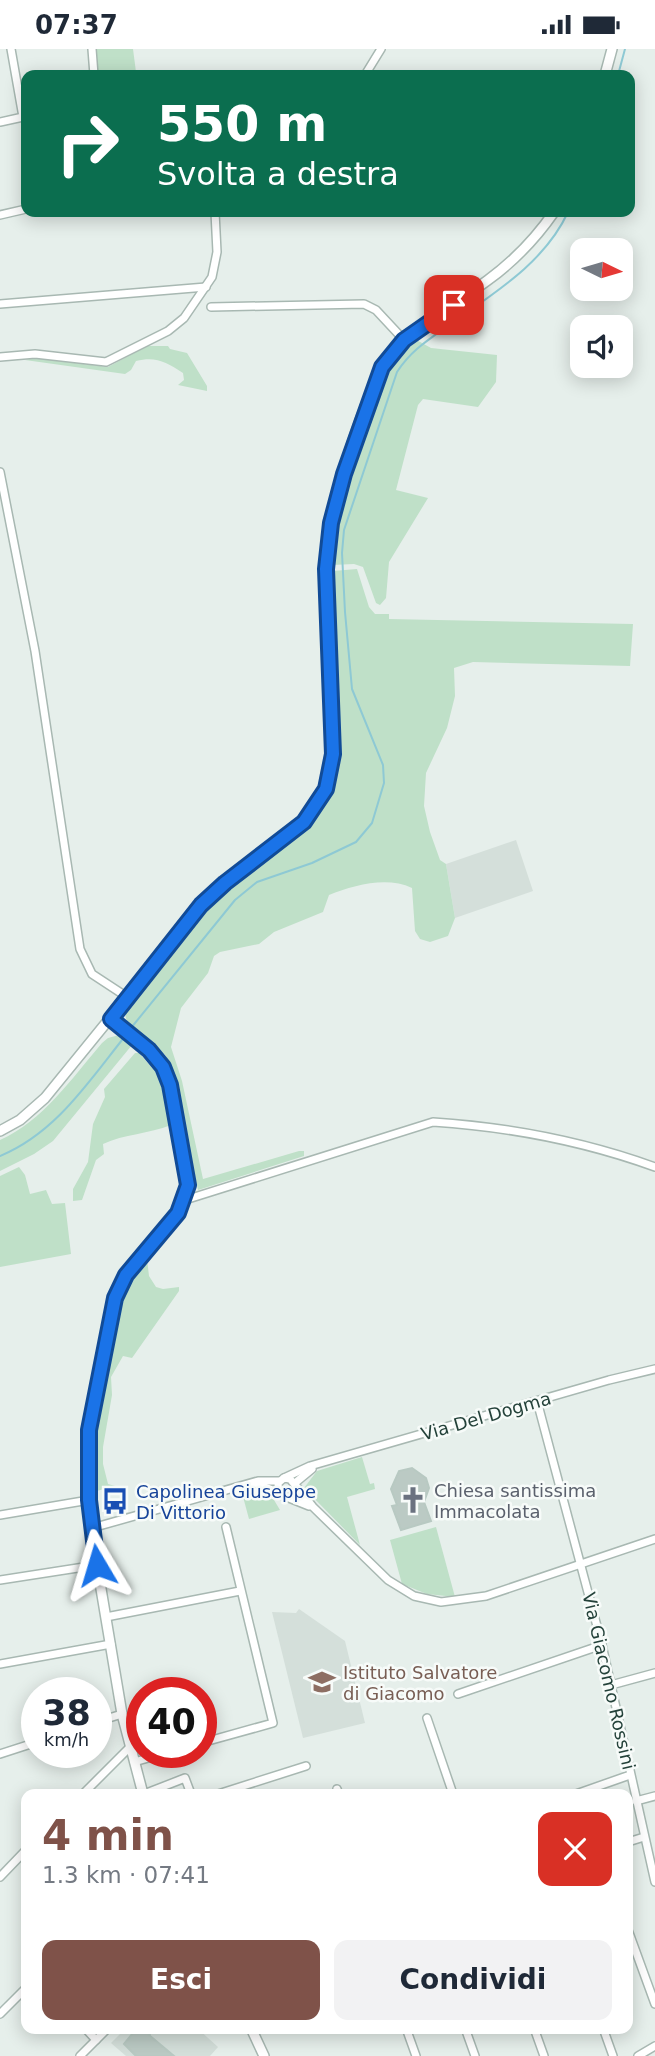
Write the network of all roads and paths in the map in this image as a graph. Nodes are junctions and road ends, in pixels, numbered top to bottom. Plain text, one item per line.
1 (11, 49) edge
2 (92, 49) edge
3 (381, 49) edge
4 (612, 49) edge
5 (94, 70) edge
6 (368, 70) edge
7 (606, 70) edge
8 (21, 106) edge
9 (21, 117) edge
10 (0, 122) edge
11 (21, 210) edge
12 (0, 215) edge
13 (215, 217) edge
14 (551, 217) edge
15 (206, 287) junction
16 (0, 304) edge
17 (211, 307) dead end
18 (404, 340) junction
19 (0, 357) edge
20 (0, 472) edge
21 (126, 997) junction
22 (111, 1019) junction
23 (0, 1131) edge
24 (655, 1167) edge
25 (185, 1200) junction
26 (655, 1370) edge
27 (537, 1401) junction
28 (318, 1465) junction
29 (282, 1480) junction
30 (253, 1483) junction
31 (295, 1484) junction
32 (278, 1492) junction
33 (290, 1497) junction
34 (89, 1500) junction
35 (313, 1507) junction
36 (0, 1515) edge
37 (226, 1527) dead end
38 (92, 1528) junction
39 (655, 1539) edge
40 (581, 1563) junction
41 (97, 1565) junction
42 (0, 1580) edge
43 (240, 1591) junction
44 (106, 1617) junction
45 (111, 1644) junction
46 (602, 1645) junction
47 (0, 1664) edge
48 (655, 1673) edge
49 (611, 1685) junction
50 (458, 1694) dead end
51 (122, 1714) junction
52 (112, 1717) edge
53 (427, 1718) dead end
54 (126, 1730) edge
55 (217, 1739) edge
56 (21, 1747) edge
57 (126, 1751) edge
58 (0, 1754) edge
59 (306, 1766) dead end
60 (136, 1768) edge
61 (630, 1775) junction
62 (88, 1789) edge
63 (142, 1789) edge
64 (157, 1789) edge
65 (189, 1789) edge
66 (234, 1789) edge
67 (451, 1789) edge
68 (590, 1789) edge
69 (655, 1796) edge
70 (636, 1801) junction
71 (644, 1837) junction
72 (633, 1840) edge
73 (651, 1845) edge
74 (21, 1855) edge
75 (0, 1877) edge
76 (655, 1882) edge
77 (633, 1944) edge
78 (21, 1993) edge
79 (655, 2004) edge
80 (0, 2014) edge
81 (90, 2034) edge
82 (102, 2034) edge
83 (254, 2034) edge
84 (408, 2034) edge
85 (467, 2034) edge
86 (536, 2034) edge
87 (605, 2034) edge
88 (96, 2040) junction
89 (655, 2046) edge
90 (80, 2056) edge
91 (264, 2056) edge
92 (416, 2056) edge
93 (475, 2056) edge
94 (544, 2056) edge
95 (613, 2056) edge
96 (638, 2056) edge

1 - 8 street
2 - 5 street
3 - 6 street
4 - 7 street
9 - 10 street
11 - 12 street
13 - 15 street
14 - 18 street
15 - 16 street
15 - 19 street
17 - 18 street
18 - 21 street
20 - 21 street
21 - 22 street
22 - 23 street
22 - 25 street
24 - 25 street
25 - 34 street
26 - 27 street, Via Del Dogma
27 - 28 street, Via Del Dogma
27 - 40 street, Via Giacomo Rossini
28 - 29 street, Via Del Dogma
28 - 31 street
29 - 30 street
29 - 31 street
29 - 32 street
30 - 32 street
30 - 38 street
31 - 33 street
31 - 35 street
32 - 33 street
33 - 35 street
34 - 36 street
34 - 38 street
35 - 40 street
37 - 43 street
38 - 41 street
39 - 40 street
40 - 46 street, Via Giacomo Rossini
41 - 42 street
41 - 44 street
43 - 44 street
43 - 55 street
44 - 45 street
45 - 47 street
45 - 51 street
46 - 49 street, Via Giacomo Rossini
46 - 50 street
48 - 49 street
49 - 61 street, Via Giacomo Rossini
51 - 52 street
51 - 54 street
53 - 67 street
56 - 58 street
57 - 62 street
59 - 66 street
60 - 63 street
61 - 68 street
61 - 70 street, Via Giacomo Rossini
64 - 65 street
69 - 70 street
70 - 71 street, Via Giacomo Rossini
71 - 72 street
71 - 73 street, Via Giacomo Rossini
73 - 76 street, Via Giacomo Rossini
74 - 75 street
77 - 79 street
78 - 80 street
81 - 88 street
82 - 88 street
83 - 91 street
84 - 92 street
85 - 93 street
86 - 94 street
87 - 95 street
88 - 90 street
89 - 96 street

